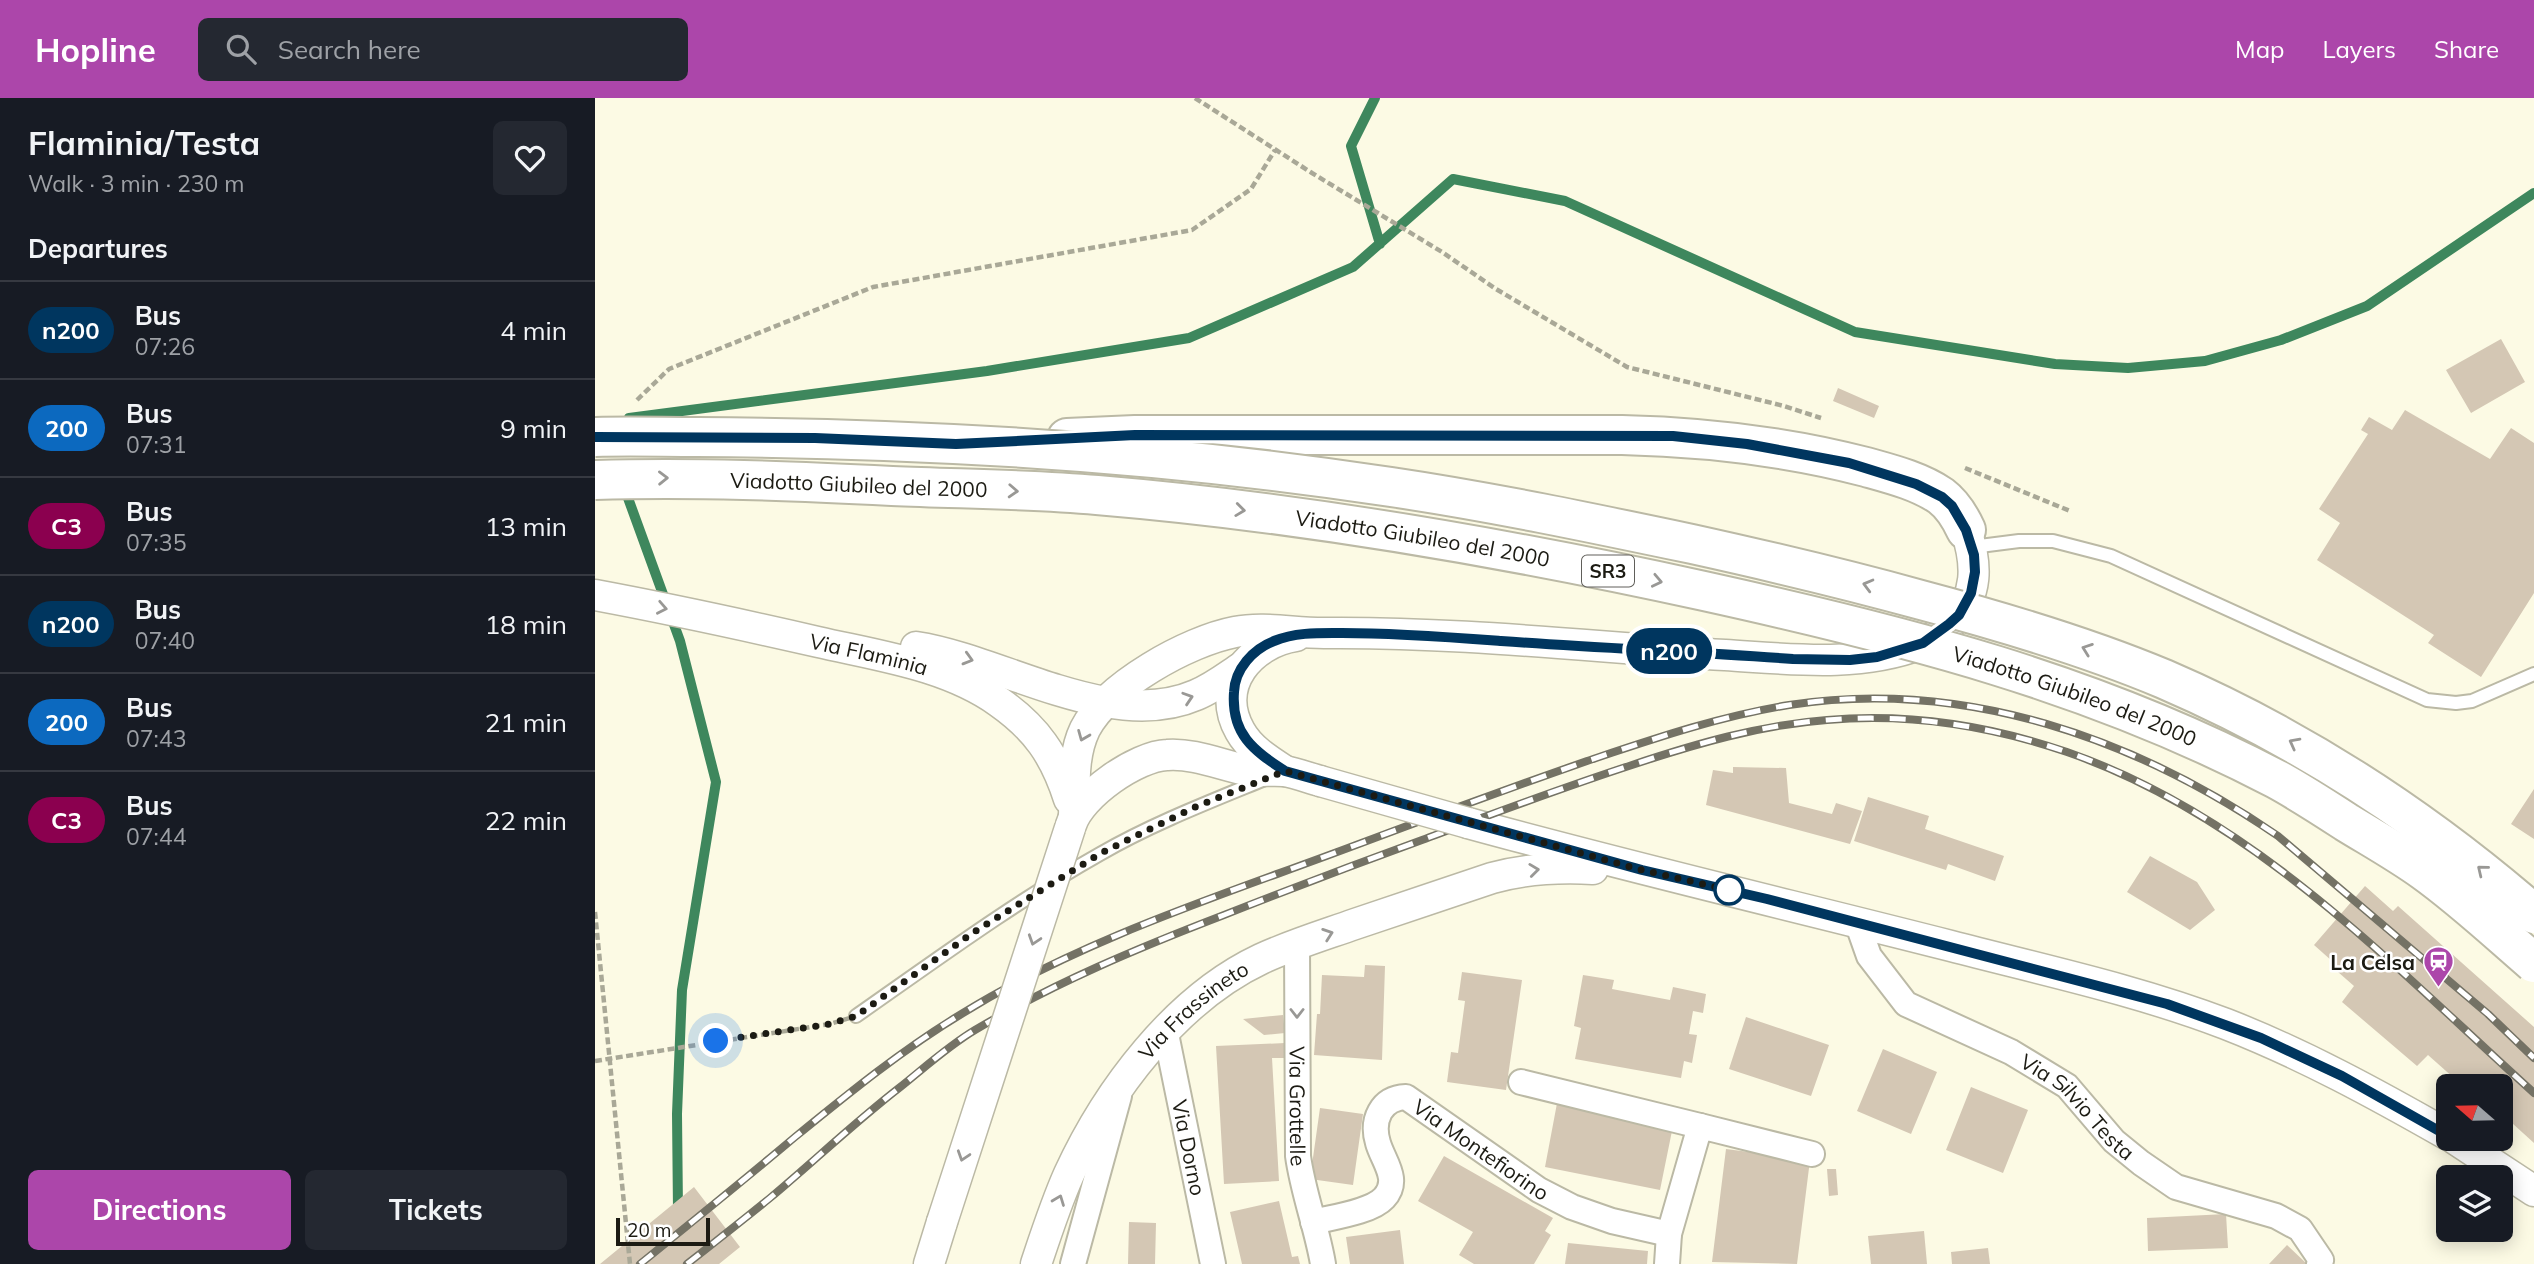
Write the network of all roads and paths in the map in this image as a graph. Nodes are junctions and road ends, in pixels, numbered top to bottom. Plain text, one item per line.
1 (1195, 98) edge
2 (1275, 149) junction
3 (637, 401) dead end
4 (1822, 418) dead end
5 (595, 437) edge
6 (956, 444) junction
7 (1960, 466) dead end
8 (595, 480) edge
9 (2070, 510) dead end
10 (1969, 539) junction
11 (595, 596) edge
12 (1308, 634) junction
13 (853, 650) junction
14 (1242, 667) junction
15 (2534, 674) edge
16 (1107, 702) junction
17 (1285, 771) junction
18 (1072, 822) junction
19 (1468, 823) junction
20 (1642, 870) junction
21 (1468, 886) junction
22 (595, 912) edge
23 (2534, 914) edge
24 (1857, 922) junction
25 (1297, 944) junction
26 (2534, 963) edge
27 (856, 1016) joint
28 (1165, 1030) junction
29 (595, 1061) edge
30 (1123, 1082) junction
31 (1521, 1082) dead end
32 (1700, 1126) junction
33 (2436, 1129) edge
34 (2475, 1152) edge
35 (1812, 1154) dead end
36 (2534, 1191) edge
37 (1313, 1222) junction
38 (1669, 1234) junction
39 (630, 1264) edge
40 (929, 1264) edge
41 (1036, 1264) edge
42 (1073, 1264) edge
43 (1213, 1264) edge
44 (1323, 1264) edge
45 (1667, 1264) edge
46 (2319, 1264) edge

1 - 2 path
2 - 3 path
2 - 4 path
5 - 6 highway, Viadotto Giubileo del 2000 / SR3, bridge
6 - 10 highway, bridge
23 -> 6 highway, Viadotto Giubileo del 2000 / SR3, bridge
7 - 9 path
8 -> 26 highway, Viadotto Giubileo del 2000 / SR3, bridge
10 - 12 street
10 - 15 lane
11 -> 13 street, Via Flaminia
12 - 14 street
12 - 16 street
13 -> 16 street
13 - 18 street, Via Flaminia
16 -> 14 street
14 - 17 street
16 -> 18 street
17 - 18 street
17 - 19 street, bridge
17 - 27 lane
18 -> 40 street, bridge
19 - 20 street
19 - 21 street
21 -> 20 street, Via Frassineto
20 - 24 street
25 -> 21 street, Via Frassineto
22 - 39 path
24 - 33 street
24 - 46 street, Via Silvio Testa
25 - 28 street, Via Frassineto
25 -> 37 street, Via Grottelle
27 - 29 path, bridge
28 - 30 street, Via Frassineto
28 - 43 street, Via Dorno
41 -> 30 street, Via Frassineto
30 - 42 street
31 - 32 street
32 - 35 street
32 - 38 street
34 - 36 street
37 - 38 street, Via Montefiorino
37 - 44 street, Via Grottelle
38 - 45 street

